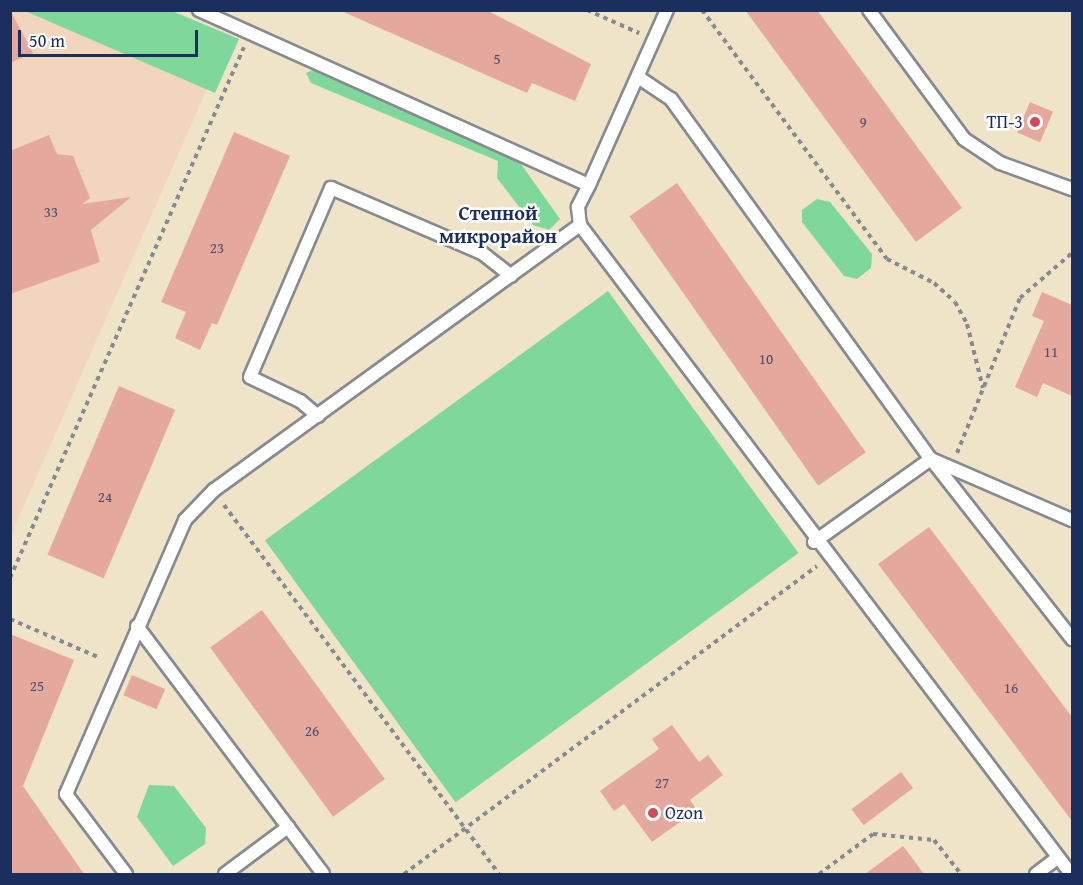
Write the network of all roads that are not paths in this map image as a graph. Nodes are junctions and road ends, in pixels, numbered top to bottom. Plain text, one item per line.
1 (199, 10) edge
2 (667, 10) edge
3 (869, 10) edge
4 (641, 79) junction
5 (589, 185) junction
6 (1072, 189) edge
7 (580, 225) junction
8 (511, 276) junction
9 (318, 416) junction
10 (931, 459) junction
11 (1072, 520) edge
12 (814, 542) junction
13 (137, 626) junction
14 (1072, 639) edge
15 (288, 827) junction
16 (1057, 858) junction
17 (126, 874) edge
18 (225, 874) edge
19 (322, 874) edge
20 (1036, 874) edge
21 (1071, 874) edge

1 - 5 lane
2 - 4 lane
3 - 6 lane
4 - 5 lane
4 - 10 lane
5 - 7 lane
7 - 8 lane
7 - 12 lane
8 - 9 lane
8 - 9 lane
9 - 13 lane
10 - 11 lane
10 - 12 lane
10 - 14 lane
12 - 16 lane
13 - 15 lane
13 - 17 lane
15 - 18 lane
15 - 19 lane
16 - 20 lane
16 - 21 lane

